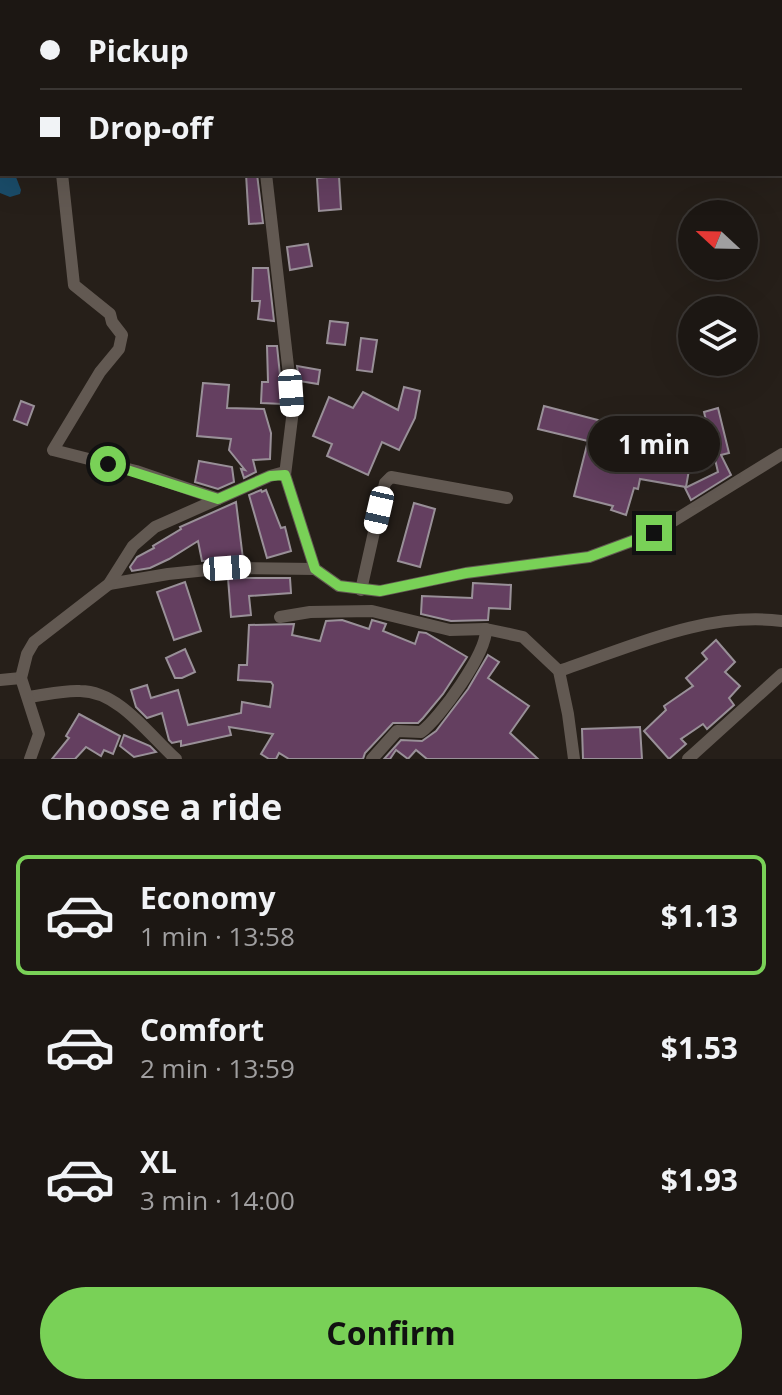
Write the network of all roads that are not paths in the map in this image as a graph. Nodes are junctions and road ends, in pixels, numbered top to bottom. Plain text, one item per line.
1 (62, 176) edge
2 (266, 176) edge
3 (782, 454) edge
4 (285, 475) junction
5 (507, 498) dead end
6 (218, 499) junction
7 (315, 569) junction
8 (109, 584) junction
9 (361, 590) junction
10 (280, 617) dead end
11 (782, 621) edge
12 (486, 629) junction
13 (559, 671) junction
14 (782, 674) edge
15 (21, 678) junction
16 (0, 680) edge
17 (29, 697) junction
18 (30, 759) edge
19 (176, 759) edge
20 (372, 759) edge
21 (574, 759) edge
22 (688, 759) edge

1 - 6 street
2 - 4 street
3 - 9 street
4 - 6 street
4 - 7 street
5 - 9 street
6 - 8 street
7 - 8 street
7 - 9 street
8 - 15 street
10 - 12 street
11 - 13 street
12 - 13 street
12 - 20 street
13 - 21 street
14 - 22 street
15 - 16 street
15 - 17 street
17 - 18 street
17 - 19 street

